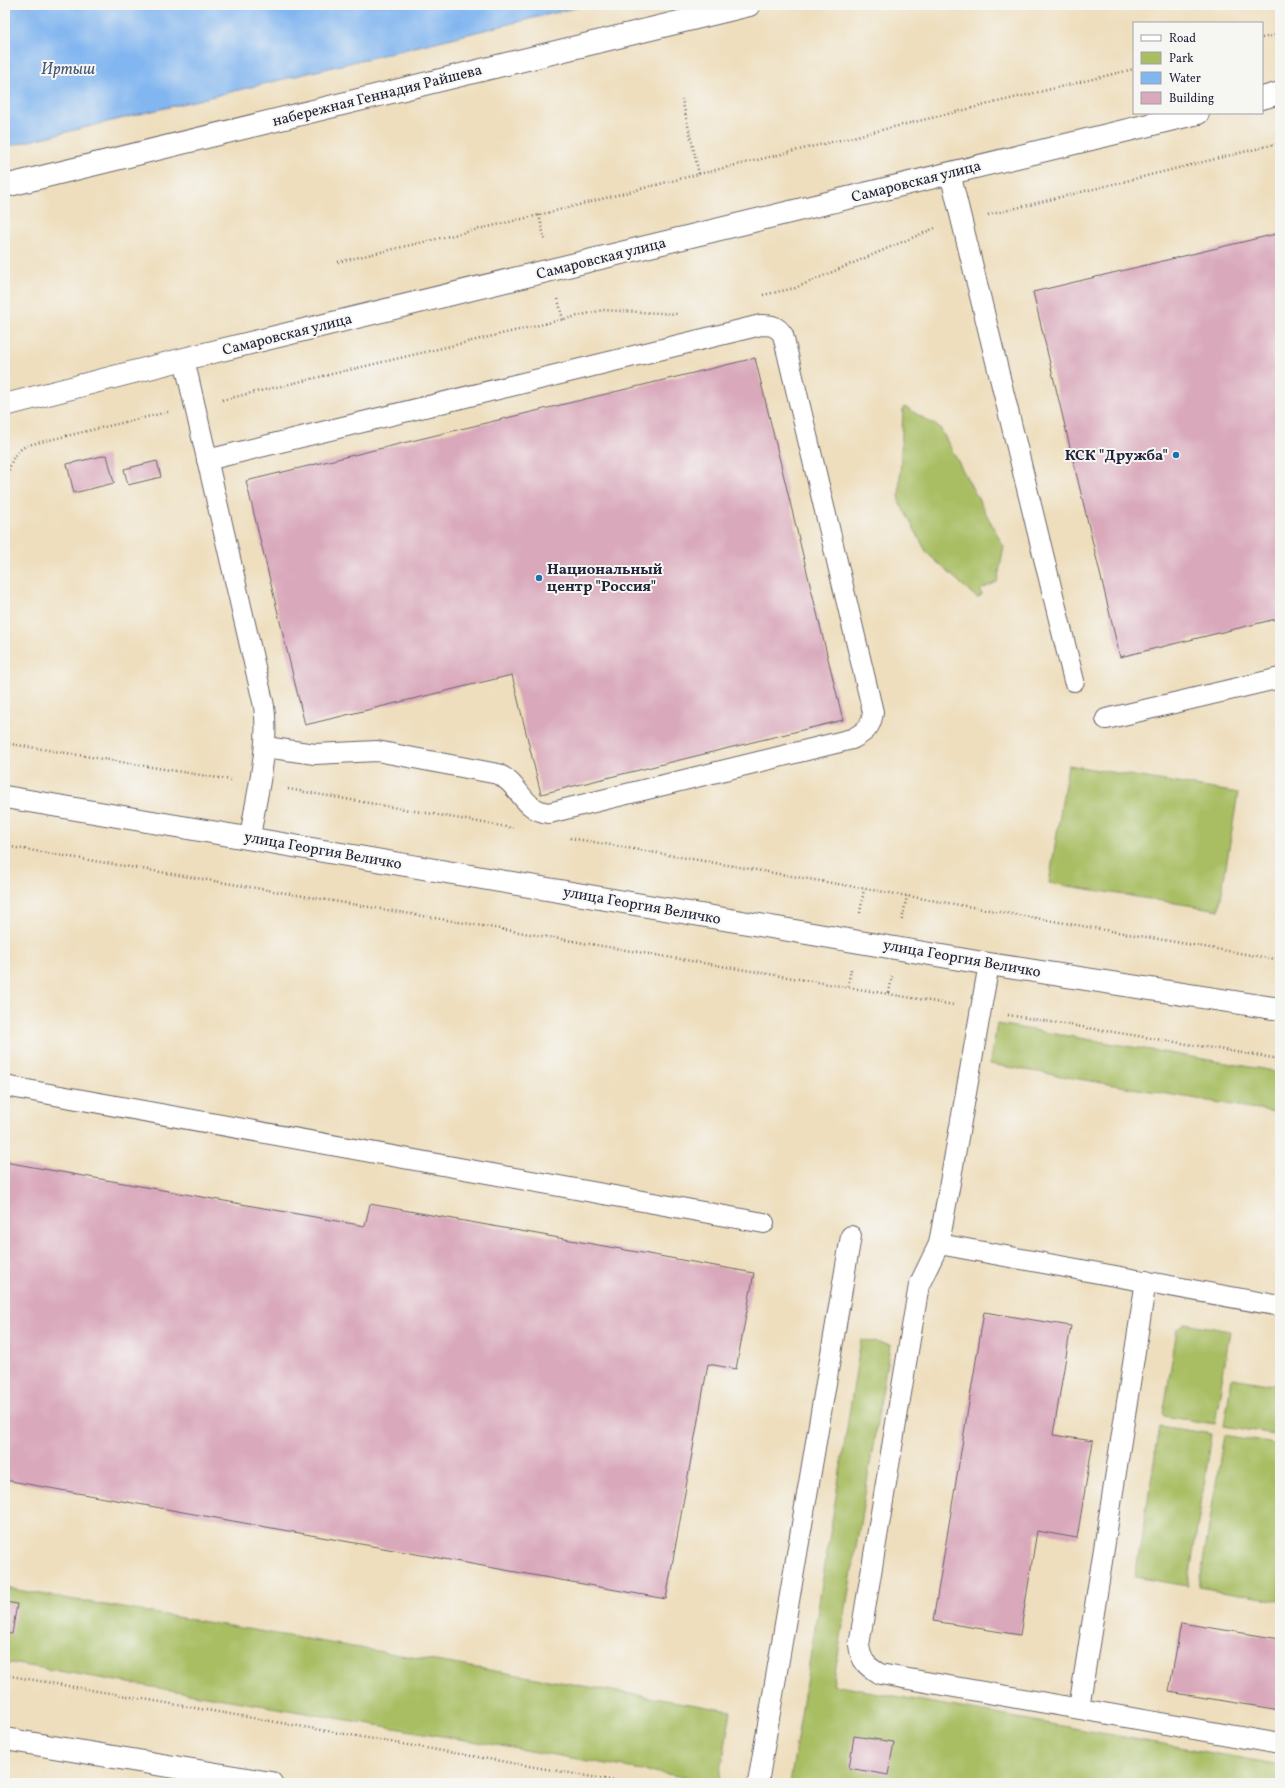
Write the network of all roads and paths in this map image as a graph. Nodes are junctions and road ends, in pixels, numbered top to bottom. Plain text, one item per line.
1 (749, 5) edge
2 (1280, 34) edge
3 (1263, 38) edge
4 (1133, 69) edge
5 (1280, 93) edge
6 (1263, 98) edge
7 (682, 100) dead end
8 (1194, 114) edge
9 (1280, 143) edge
10 (950, 173) junction
11 (699, 174) junction
12 (5, 186) edge
13 (961, 222) junction
14 (338, 262) dead end
15 (756, 297) dead end
16 (680, 314) dead end
17 (184, 359) junction
18 (5, 405) edge
19 (195, 406) junction
20 (207, 460) junction
21 (5, 498) edge
22 (1280, 678) edge
23 (1074, 681) dead end
24 (1106, 719) dead end
25 (5, 743) edge
26 (265, 747) junction
27 (258, 784) junction
28 (5, 797) edge
29 (518, 829) dead end
30 (565, 837) dead end
31 (250, 838) junction
32 (5, 846) edge
33 (1280, 960) edge
34 (989, 964) junction
35 (980, 1010) junction
36 (1280, 1010) edge
37 (1280, 1058) edge
38 (5, 1086) edge
39 (764, 1223) dead end
40 (851, 1236) dead end
41 (939, 1244) junction
42 (1146, 1281) junction
43 (1280, 1306) edge
44 (5, 1675) edge
45 (1079, 1708) junction
46 (5, 1739) edge
47 (1280, 1744) edge
48 (270, 1783) edge
49 (627, 1783) edge
50 (758, 1783) edge

1 - 12 street, набережная Геннадия Райшева
2 - 3 path
4 - 11 path
5 - 6 street
7 - 11 path
8 - 10 street, Самаровская улица
9 - 13 path
10 - 13 lane
10 - 17 street, Самаровская улица
11 - 14 path
13 - 15 path
13 - 23 lane
16 - 19 path
17 - 18 street, Самаровская улица
17 - 19 lane
19 - 20 lane
19 - 21 path
20 - 26 lane
20 - 26 lane
22 - 24 lane
25 - 27 path
26 - 27 lane
27 - 29 path
27 - 31 lane
28 - 31 street, улица Георгия Величко
30 - 33 path
31 - 34 street, улица Георгия Величко
32 - 35 path
34 - 35 lane
34 - 36 street, улица Георгия Величко
35 - 37 path
35 - 41 lane
38 - 39 lane
40 - 50 lane
41 - 42 lane
41 - 45 lane
42 - 43 lane
42 - 45 lane
44 - 49 path
45 - 47 lane
46 - 48 street

